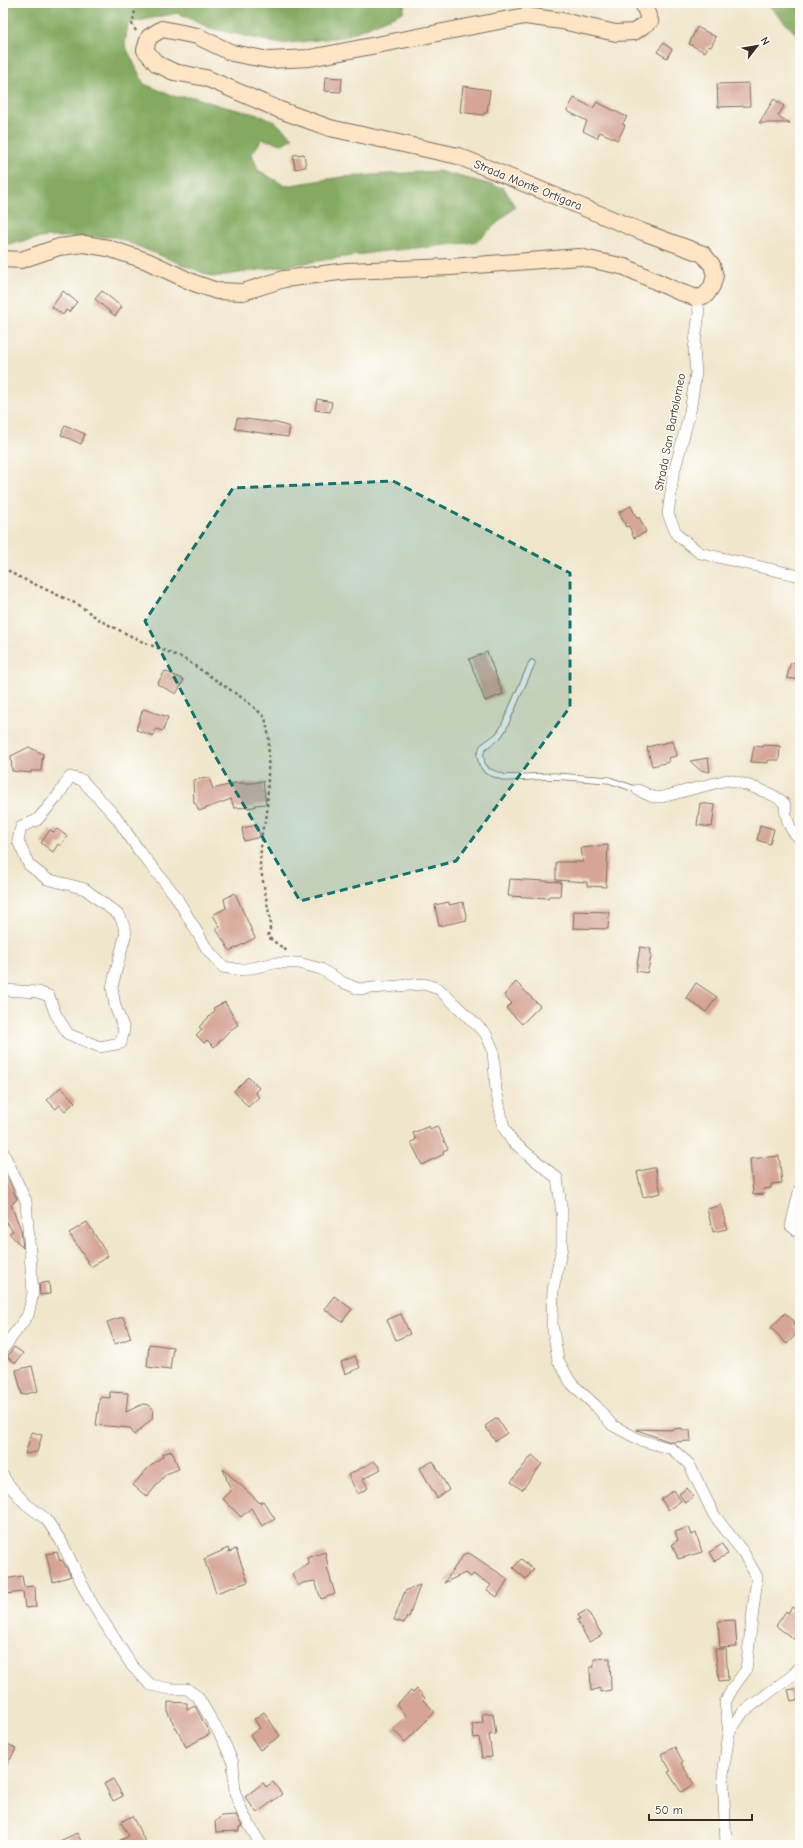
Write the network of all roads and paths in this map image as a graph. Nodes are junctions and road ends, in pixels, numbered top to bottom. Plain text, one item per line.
1 (137, 3) edge
2 (643, 3) edge
3 (145, 50) junction
4 (3, 259) edge
5 (697, 298) junction
6 (3, 567) edge
7 (800, 576) edge
8 (532, 663) dead end
9 (638, 790) joint
10 (800, 838) edge
11 (300, 963) junction
12 (3, 990) edge
13 (3, 1152) edge
14 (800, 1188) edge
15 (800, 1233) edge
16 (3, 1349) edge
17 (3, 1476) edge
18 (800, 1667) edge
19 (729, 1733) junction
20 (260, 1845) edge
21 (726, 1845) edge

1 - 3 path
2 - 3 main road
3 - 5 main road, Strada Monte Ortigara
4 - 5 main road
5 - 7 street, Strada San Bartolomeo
6 - 11 path
8 - 9 lane
9 - 10 street
11 - 12 street
11 - 19 street
13 - 16 street
14 - 15 street
17 - 20 street
18 - 19 street
19 - 21 street

